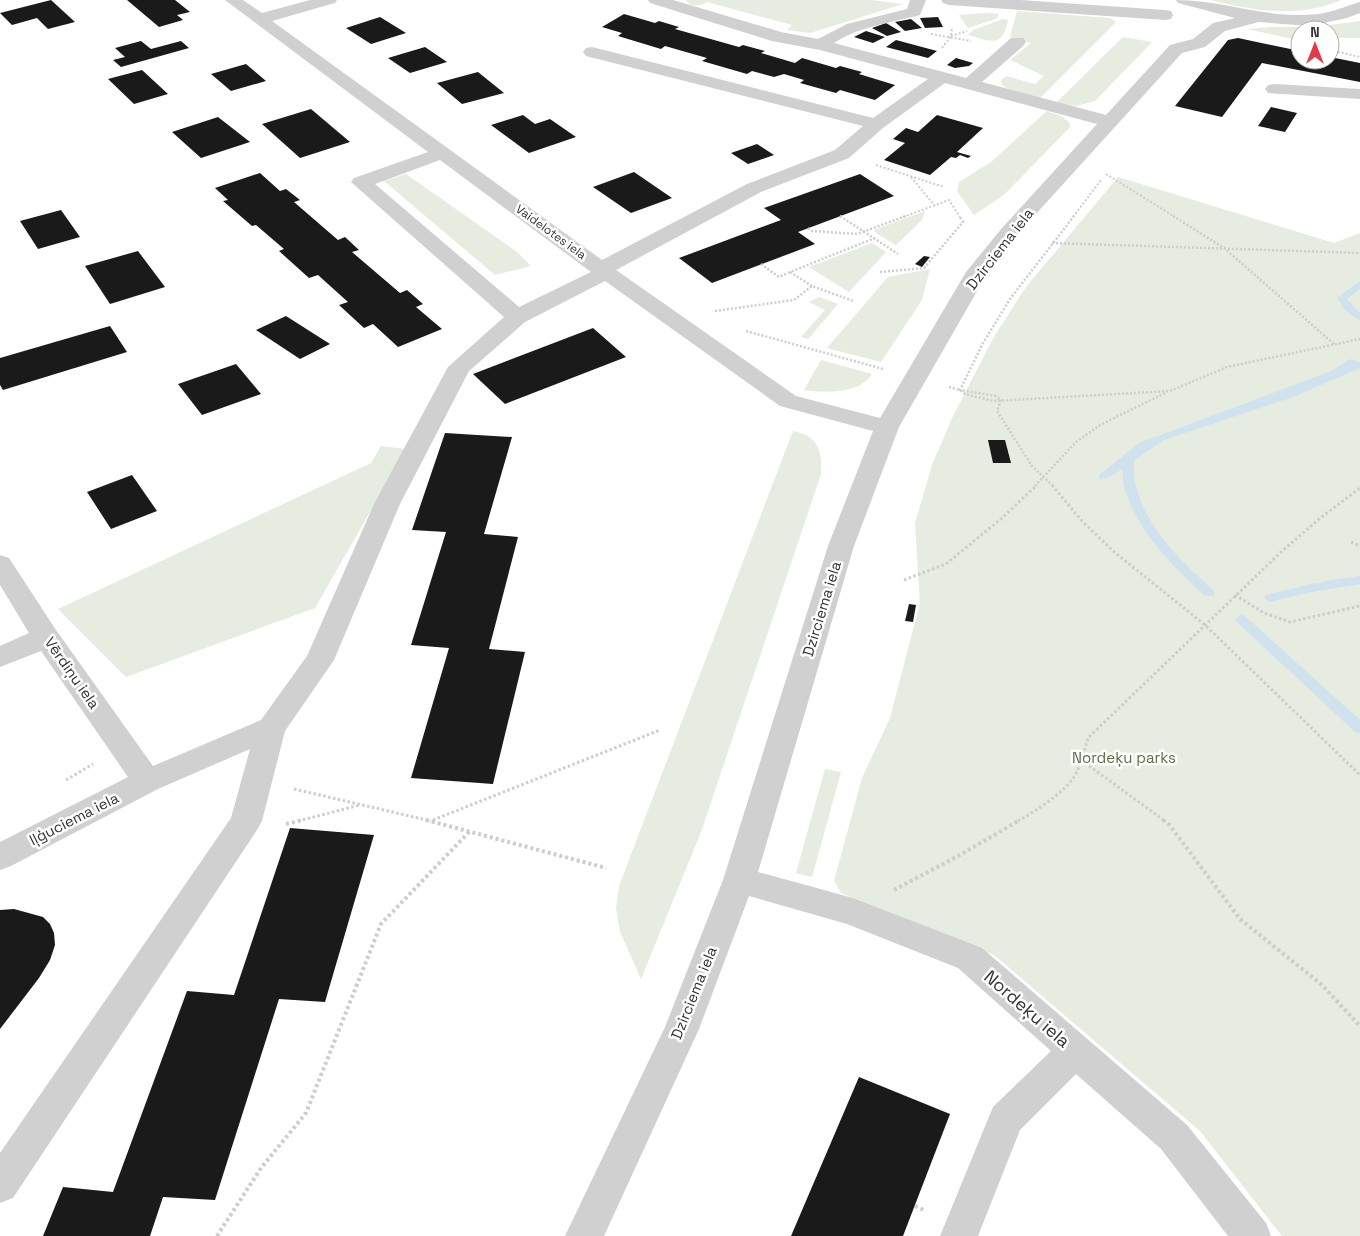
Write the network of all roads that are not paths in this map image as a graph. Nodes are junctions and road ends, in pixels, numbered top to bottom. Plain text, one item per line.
1 (233, 0) edge
2 (329, 0) edge
3 (656, 0) edge
4 (918, 0) edge
5 (949, 0) edge
6 (1184, 0) edge
7 (957, 1) edge
8 (1101, 5) edge
9 (1163, 7) edge
10 (1357, 10) edge
11 (1256, 18) junction
12 (259, 19) junction
13 (1017, 42) dead end
14 (822, 45) junction
15 (1176, 49) junction
16 (592, 52) dead end
17 (941, 78) junction
18 (969, 85) junction
19 (1274, 89) dead end
20 (1360, 94) edge
21 (1111, 122) junction
22 (876, 124) junction
23 (443, 153) junction
24 (604, 270) junction
25 (517, 317) junction
26 (887, 428) junction
27 (0, 564) edge
28 (46, 637) junction
29 (0, 657) edge
30 (271, 728) junction
31 (147, 781) junction
32 (0, 857) edge
33 (739, 880) junction
34 (1075, 1051) junction
35 (0, 1185) edge
36 (584, 1236) edge
37 (959, 1236) edge
38 (1252, 1236) edge

1 - 12 street, Vaidelotes iela
2 - 12 street
3 - 14 street
4 - 14 street
5 - 7 street
6 - 11 street
7 - 8 street
8 - 9 street
9 - 15 street
10 - 11 street
11 - 15 street
12 - 23 street, Vaidelotes iela
13 - 18 street
14 - 17 street
15 - 21 street, Dzirciema iela
16 - 22 street
17 - 18 street
17 - 22 street
18 - 21 street
19 - 20 street
21 - 26 street, Dzirciema iela
22 - 24 street
23 - 24 street, Vaidelotes iela
23 - 25 street
24 - 25 street
24 - 26 street, Vaidelotes iela
25 - 30 street
26 - 33 street, Dzirciema iela
27 - 28 street, Vērdiņu iela
28 - 29 street
28 - 31 street, Vērdiņu iela
30 - 31 street, Iļģuciema iela
30 - 35 street
31 - 32 street, Iļģuciema iela
33 - 34 street, Nordeķu iela
33 - 36 street, Dzirciema iela
34 - 37 street
34 - 38 street, Nordeķu iela

